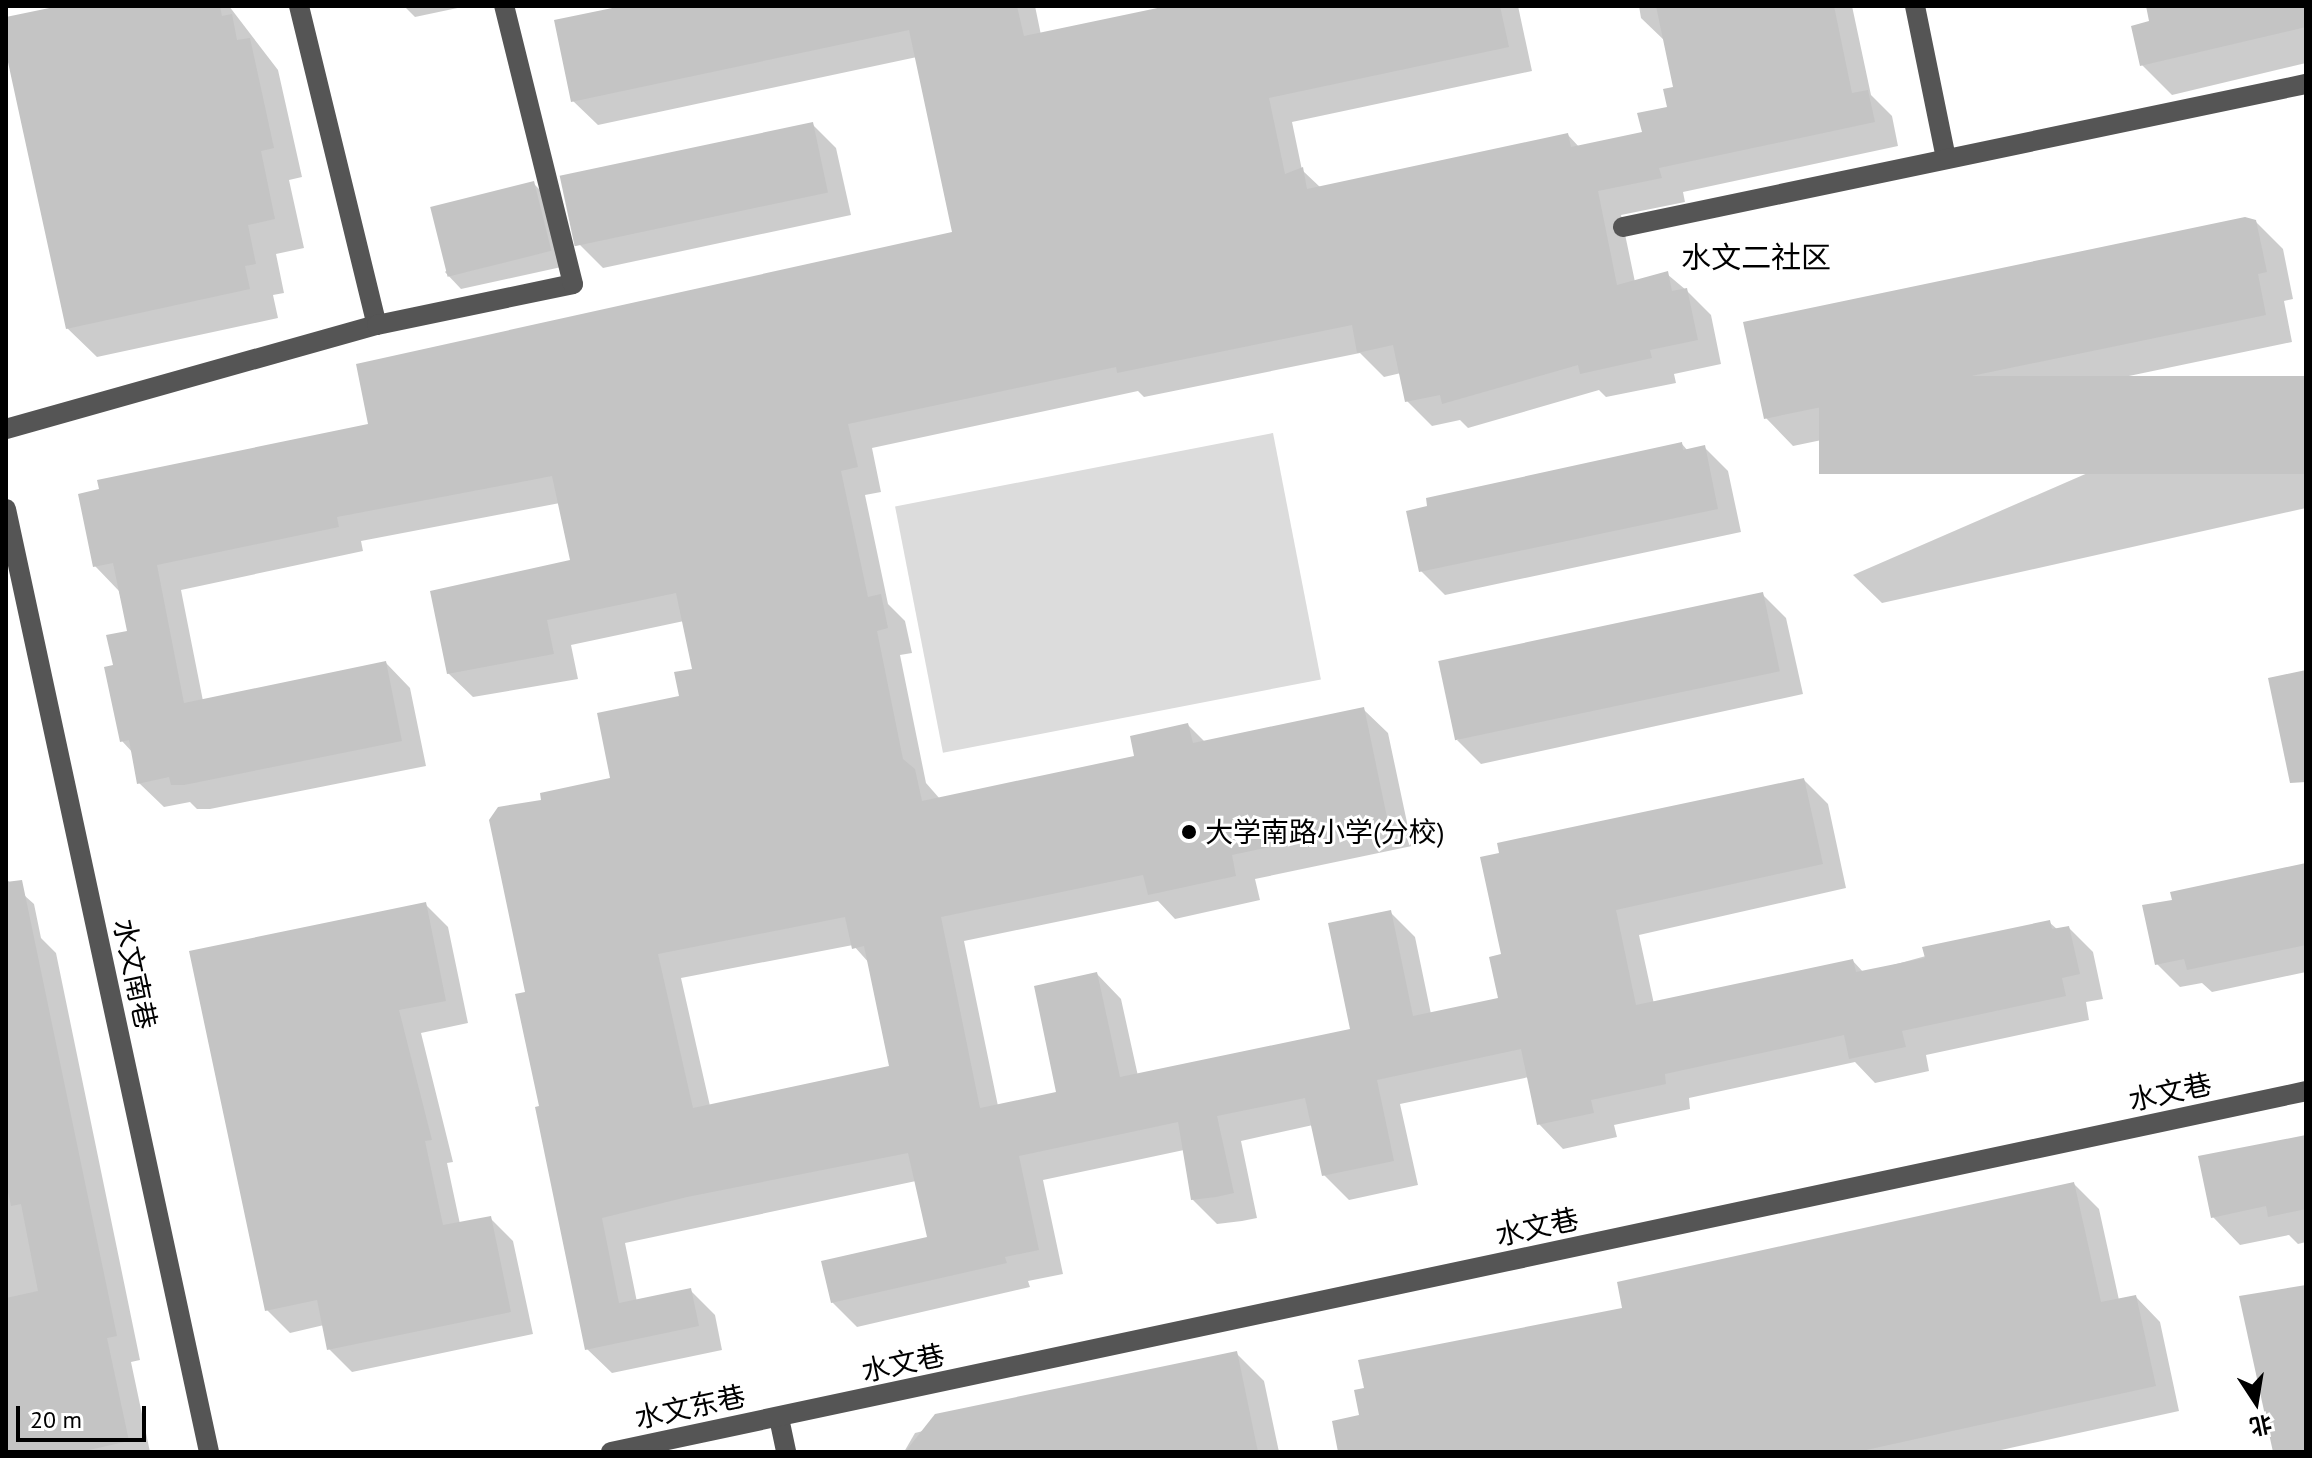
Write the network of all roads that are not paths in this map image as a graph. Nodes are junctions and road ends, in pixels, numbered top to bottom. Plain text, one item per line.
1 (299, 6) edge
2 (504, 6) edge
3 (1915, 6) edge
4 (2306, 84) edge
5 (1946, 159) junction
6 (1623, 227) dead end
7 (377, 325) junction
8 (6, 429) edge
9 (6, 509) edge
10 (2306, 1091) edge
11 (779, 1418) junction
12 (209, 1452) edge
13 (611, 1452) edge
14 (786, 1452) edge

1 - 7 street
2 - 7 street
3 - 5 street
4 - 5 street
5 - 6 street
7 - 8 street
9 - 12 street, 水文南巷
10 - 11 street, 水文巷
11 - 13 street, 水文东巷
11 - 14 street

